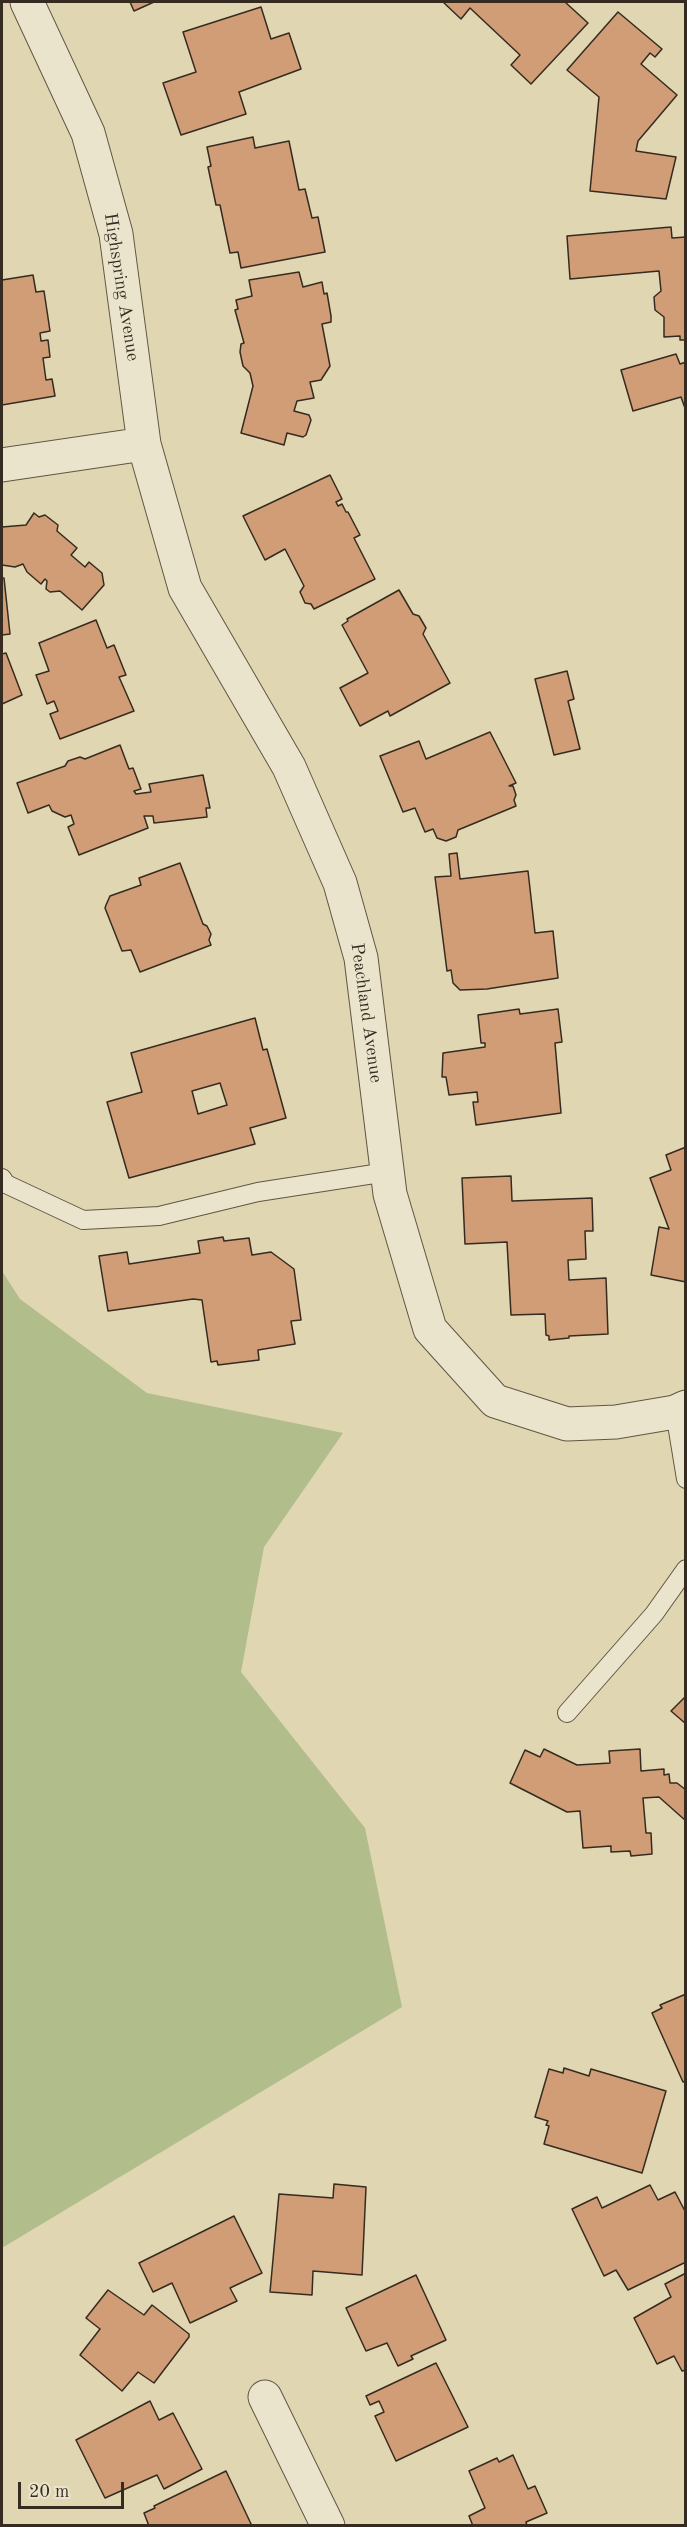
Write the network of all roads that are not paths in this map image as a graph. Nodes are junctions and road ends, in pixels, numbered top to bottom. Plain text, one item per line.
1 (27, 2) edge
2 (144, 444) junction
3 (2, 465) edge
4 (387, 1172) junction
5 (2, 1178) edge
6 (680, 1409) edge
7 (686, 1479) edge
8 (686, 1569) edge
9 (567, 1713) dead end
10 (265, 2397) dead end
11 (328, 2526) edge

1 - 2 street, Highspring Avenue
2 - 3 street
2 - 4 street, Peachland Avenue
4 - 5 lane
4 - 6 street, Peachland Avenue
6 - 7 lane
8 - 9 lane
10 - 11 street

